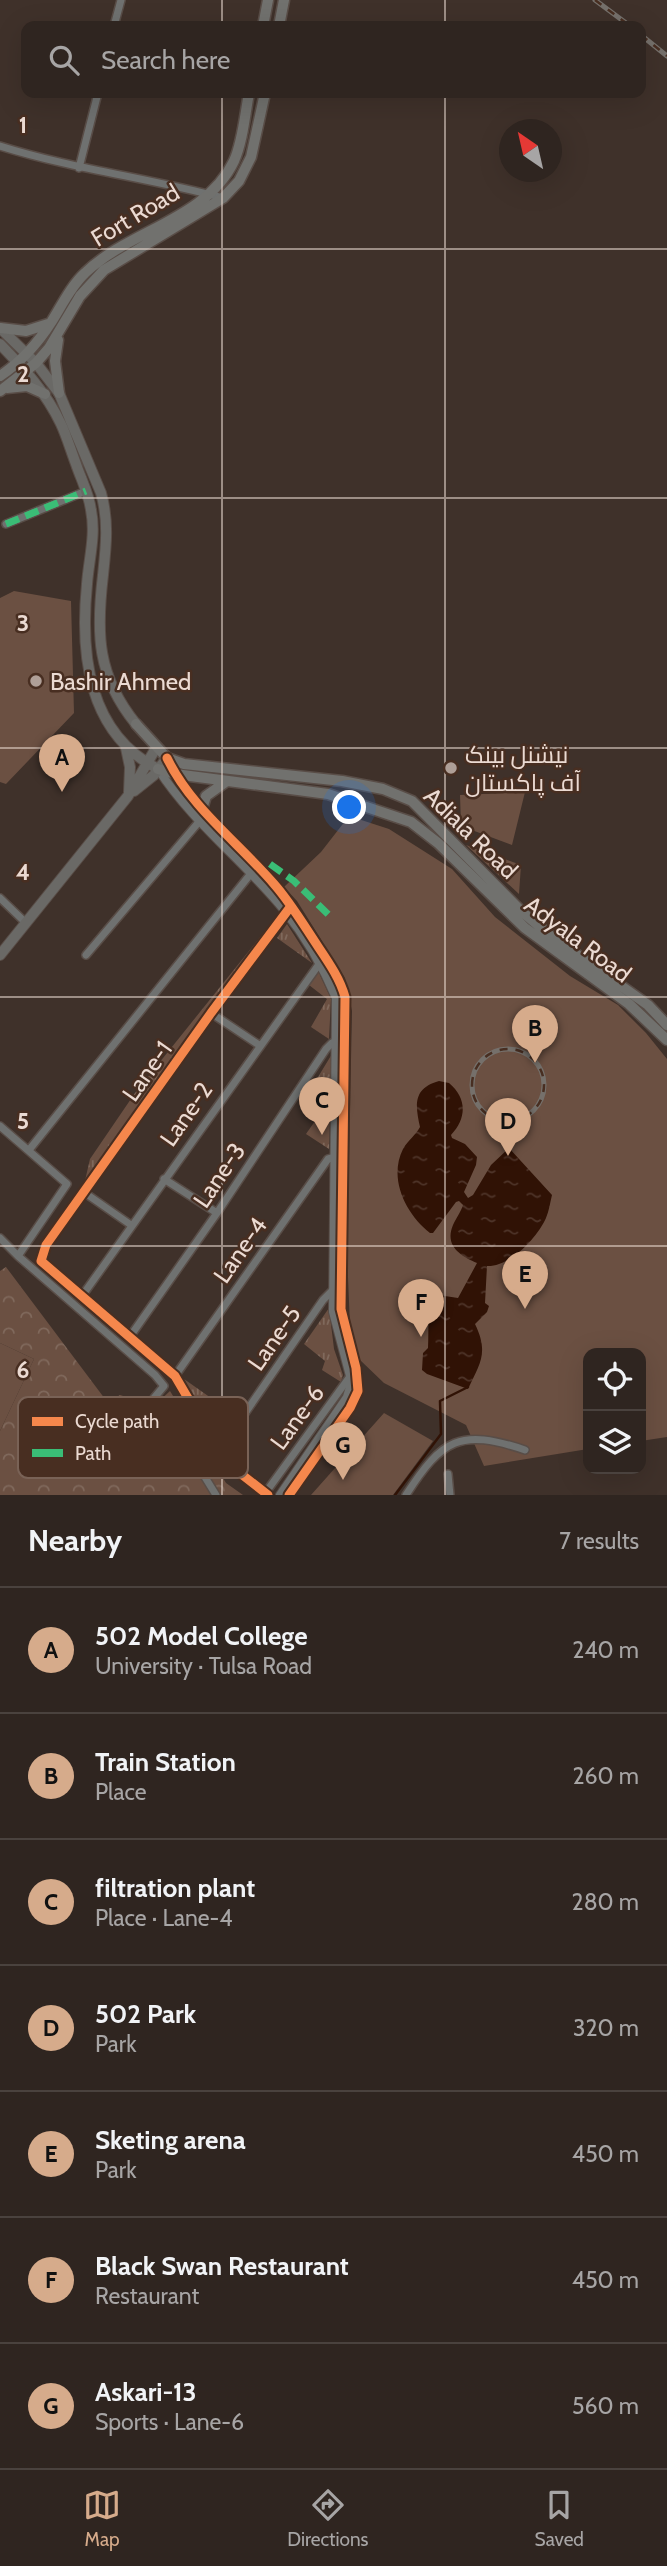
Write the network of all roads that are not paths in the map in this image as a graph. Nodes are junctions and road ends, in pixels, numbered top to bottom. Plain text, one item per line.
1 (121, 0) edge
2 (268, 0) edge
3 (284, 0) edge
4 (115, 21) edge
5 (264, 21) edge
6 (280, 21) edge
7 (97, 98) edge
8 (248, 98) edge
9 (264, 98) edge
10 (0, 146) edge
11 (79, 168) junction
12 (209, 195) junction
13 (223, 198) junction
14 (51, 323) junction
15 (0, 328) edge
16 (61, 330) junction
17 (0, 344) edge
18 (27, 354) junction
19 (18, 362) junction
20 (36, 363) junction
21 (27, 372) junction
22 (0, 376) edge
23 (0, 391) edge
24 (58, 393) junction
25 (45, 394) junction
26 (86, 491) junction
27 (6, 524) dead end
28 (136, 724) joint
29 (126, 748) junction
30 (156, 748) junction
31 (167, 758) junction
32 (147, 764) junction
33 (158, 769) junction
34 (175, 774) junction
35 (227, 780) junction
36 (128, 796) junction
37 (204, 811) junction
38 (199, 822) junction
39 (257, 866) junction
40 (465, 870) joint
41 (251, 874) junction
42 (0, 898) edge
43 (288, 909) junction
44 (26, 923) junction
45 (0, 955) edge
46 (86, 955) dead end
47 (322, 959) junction
48 (211, 1013) junction
49 (667, 1026) edge
50 (340, 1040) junction
51 (667, 1040) edge
52 (259, 1045) junction
53 (0, 1126) edge
54 (29, 1150) junction
55 (339, 1156) junction
56 (164, 1179) junction
57 (85, 1193) junction
58 (217, 1213) junction
59 (131, 1225) junction
60 (0, 1238) edge
61 (18, 1256) junction
62 (341, 1285) junction
63 (332, 1290) junction
64 (82, 1296) junction
65 (129, 1338) junction
66 (356, 1368) junction
67 (175, 1376) junction
68 (350, 1376) junction
69 (154, 1397) edge
70 (187, 1397) edge
71 (248, 1410) edge
72 (525, 1450) dead end
73 (448, 1474) dead end
74 (248, 1477) edge
75 (206, 1478) edge
76 (268, 1491) edge
77 (216, 1495) edge
78 (279, 1495) edge
79 (289, 1495) edge
80 (406, 1495) edge
81 (450, 1495) edge

1 - 4 street
2 - 5 main road
3 - 6 main road
7 - 11 street
8 - 12 main road, Fort Road
9 - 13 main road, Fort Road
10 - 11 street
11 - 12 street
12 - 13 street
12 - 14 main road, Fort Road
13 - 16 main road, Fort Road
14 - 15 main road
14 - 18 main road, Fort Road
15 - 18 main road
16 - 20 main road, Fort Road
16 - 24 main road
17 - 19 main road
18 - 19 main road, Fort Road
18 - 20 main road
19 - 21 main road
19 - 22 main road, Fort Road
20 - 21 main road, Fort Road
20 - 24 main road
21 - 23 main road, Fort Road
21 - 25 main road
23 - 25 main road
24 - 28 main road
25 - 26 main road
26 - 27 street
26 - 29 main road
28 - 30 main road, Adiala Road
29 - 32 main road
29 - 36 main road
30 - 31 main road, Adiala Road
30 - 32 main road
31 - 33 main road
31 - 34 street
31 - 49 main road, Adiala Road
32 - 33 main road
32 - 36 main road
33 - 34 main road, Adiala Road
33 - 36 main road
33 - 38 street
34 - 35 main road, Adiala Road
34 - 37 street
35 - 37 main road
35 - 40 main road, Adiala Road
36 - 44 main road
37 - 38 street
37 - 39 street
38 - 41 street
38 - 46 street
39 - 41 street
39 - 43 street
40 - 51 main road, Adyala Road
41 - 43 street
41 - 54 street
42 - 44 street
43 - 47 street
43 - 48 street, Lane-1
44 - 45 main road
47 - 50 street
47 - 52 street, Lane-2
48 - 52 street
48 - 57 street, Lane-1
50 - 55 street
50 - 58 street, Lane-3
52 - 56 street, Lane-2
53 - 54 street
54 - 61 street
55 - 62 street
55 - 63 street
55 - 67 street, Lane-4
56 - 58 street
56 - 59 street, Lane-2
57 - 59 street
57 - 64 street, Lane-1
58 - 65 street, Lane-3
59 - 64 street, Lane-2
60 - 61 street
61 - 69 street
62 - 63 street, Lane-5
62 - 66 street
63 - 68 street
63 - 71 street, Lane-5
64 - 65 street
65 - 67 street
66 - 68 street, Lane-6
66 - 79 street
67 - 70 street
68 - 76 street, Lane-6
68 - 78 street
72 - 80 street
73 - 81 street
74 - 76 street
75 - 77 street

